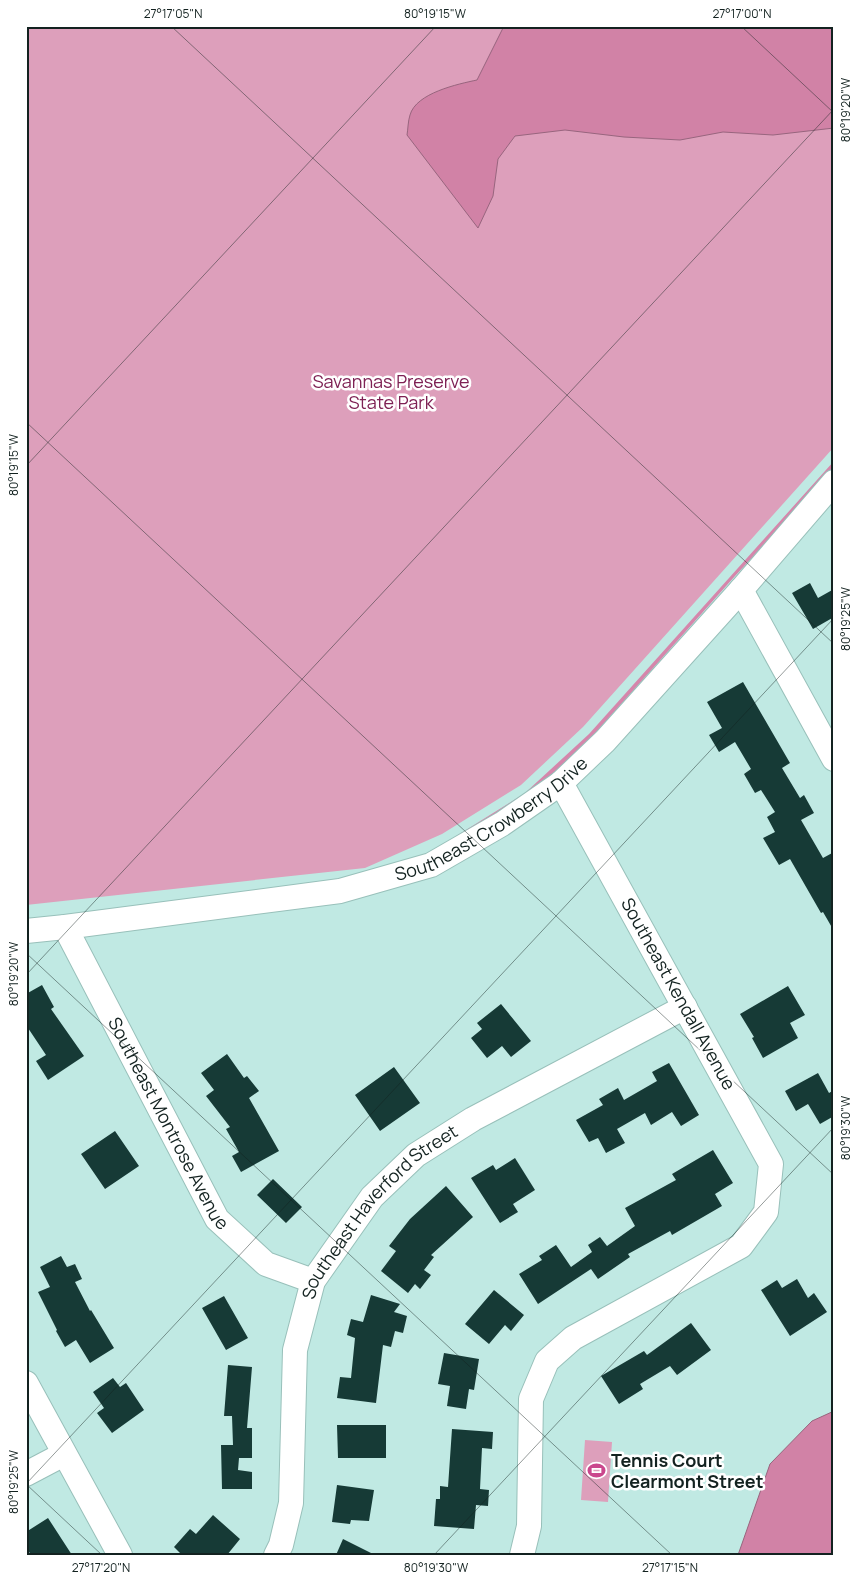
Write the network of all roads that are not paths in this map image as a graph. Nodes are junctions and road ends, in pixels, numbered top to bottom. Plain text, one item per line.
1 (834, 482) edge
2 (741, 590) junction
3 (834, 759) edge
4 (561, 783) junction
5 (65, 928) junction
6 (26, 931) edge
7 (685, 1007) junction
8 (313, 1280) junction
9 (26, 1383) edge
10 (64, 1454) junction
11 (26, 1474) edge
12 (120, 1555) edge
13 (276, 1555) edge
14 (522, 1555) edge

1 - 2 street, Southeast Crowberry Drive
2 - 3 street
2 - 4 street, Southeast Crowberry Drive
4 - 5 street, Southeast Crowberry Drive
4 - 7 street, Southeast Kendall Avenue
5 - 6 street, Southeast Crowberry Drive
5 - 8 street, Southeast Montrose Avenue
7 - 8 street, Southeast Haverford Street
7 - 14 street, Southeast Kendall Avenue
8 - 13 street, Southeast Haverford Street
9 - 10 street
10 - 11 street
10 - 12 street

